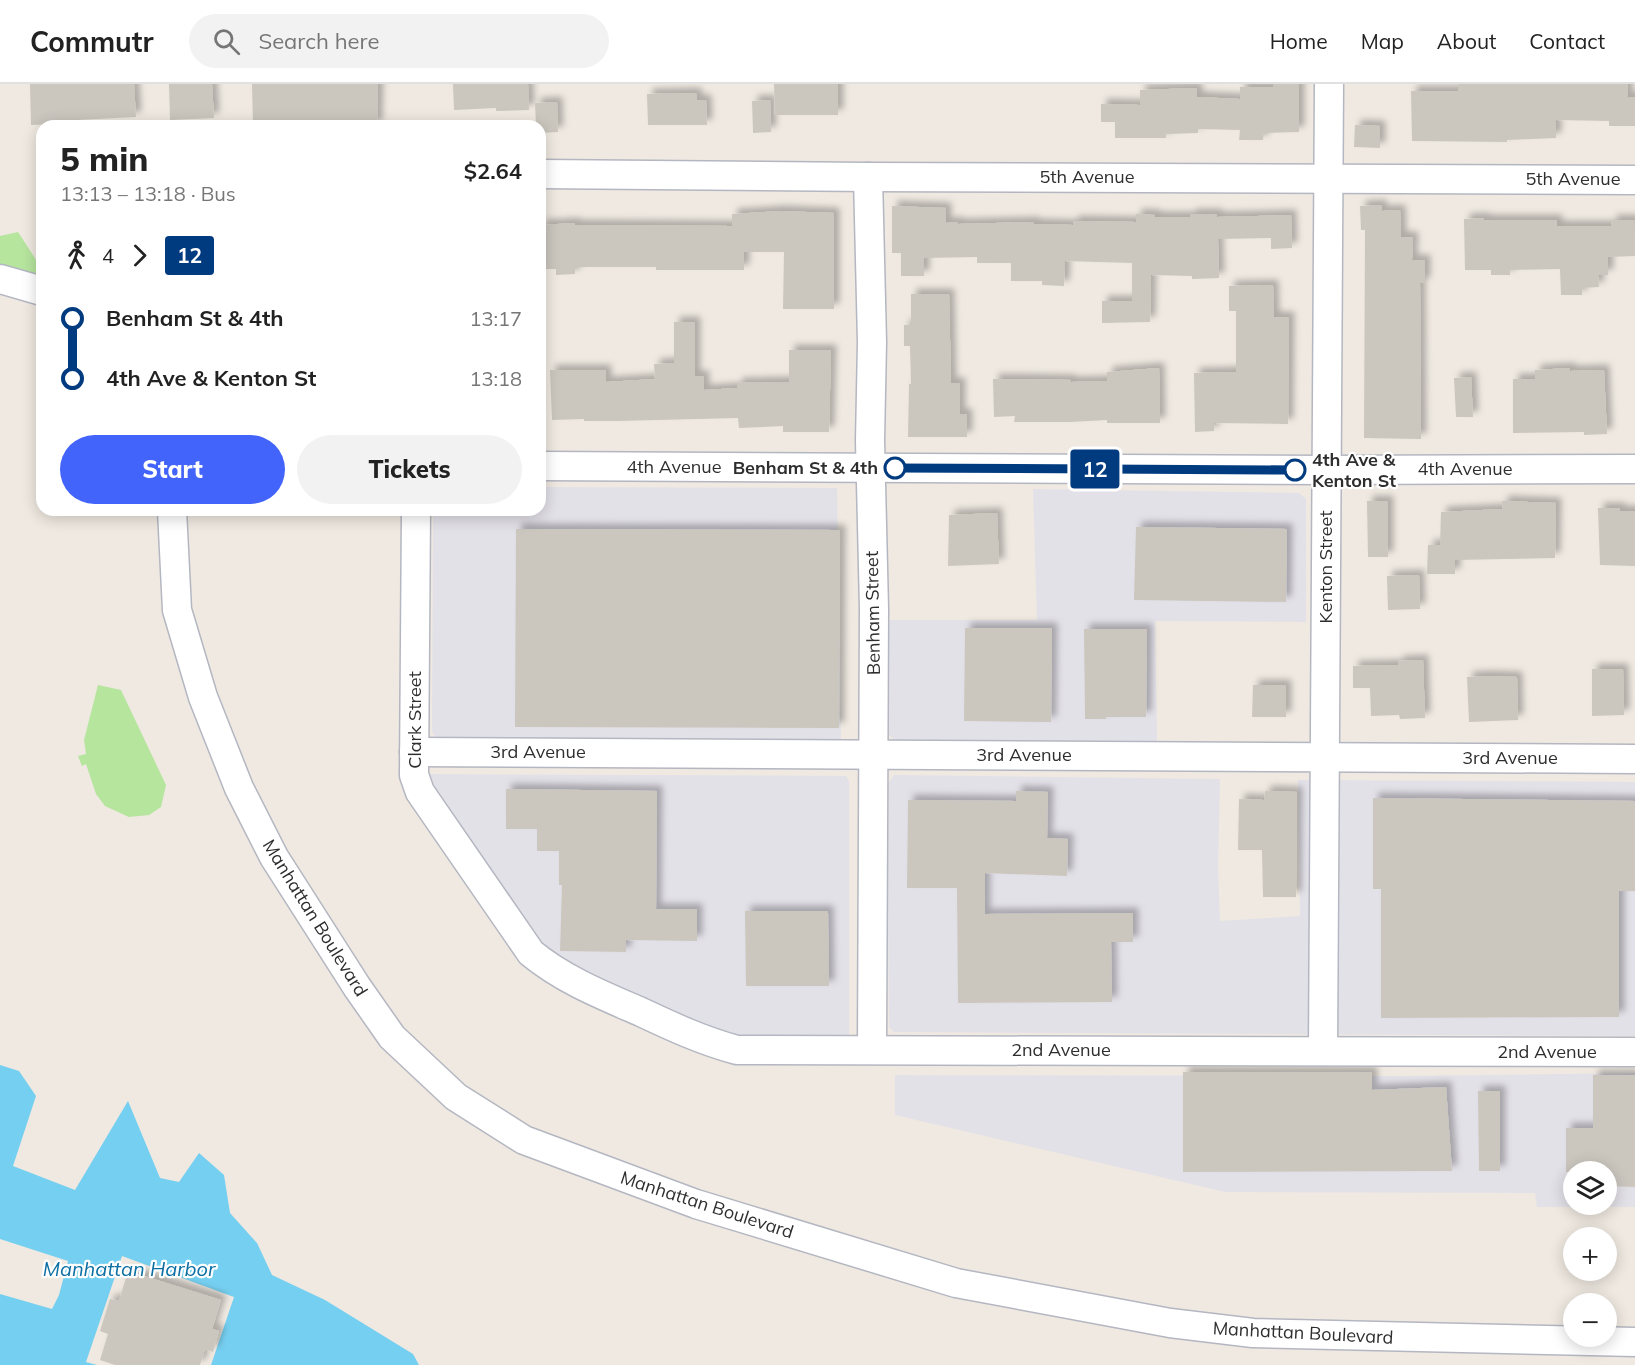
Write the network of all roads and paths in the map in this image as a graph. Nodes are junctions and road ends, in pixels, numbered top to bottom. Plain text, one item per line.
1 (1329, 84) edge
2 (546, 174) edge
3 (868, 177) junction
4 (1328, 178) junction
5 (1635, 180) edge
6 (0, 279) edge
7 (36, 289) edge
8 (546, 466) edge
9 (870, 468) junction
10 (1635, 469) edge
11 (1326, 470) junction
12 (172, 516) edge
13 (416, 516) edge
14 (414, 752) junction
15 (873, 753) junction
16 (1325, 757) junction
17 (1635, 759) edge
18 (518, 935) joint
19 (872, 1049) junction
20 (1323, 1051) junction
21 (1635, 1052) edge
22 (1635, 1342) edge

1 - 4 street, Kenton Street
2 - 3 street, 5th Avenue
3 - 4 street, 5th Avenue
3 - 9 street, Benham Street
4 - 5 street, 5th Avenue
4 - 11 street, Kenton Street
6 - 7 street
8 - 9 street, 4th Avenue
9 - 11 street, 4th Avenue
9 - 15 street, Benham Street
10 - 11 street, 4th Avenue
11 - 16 street, Kenton Street
12 - 22 street, Manhattan Boulevard
13 - 14 street, Clark Street
14 - 15 street, 3rd Avenue
14 - 18 street, Clark Street
15 - 16 street, 3rd Avenue
15 - 19 street, Benham Street
16 - 17 street, 3rd Avenue
16 - 20 street, Kenton Street
18 - 19 street, 2nd Avenue
19 - 20 street, 2nd Avenue
20 - 21 street, 2nd Avenue

